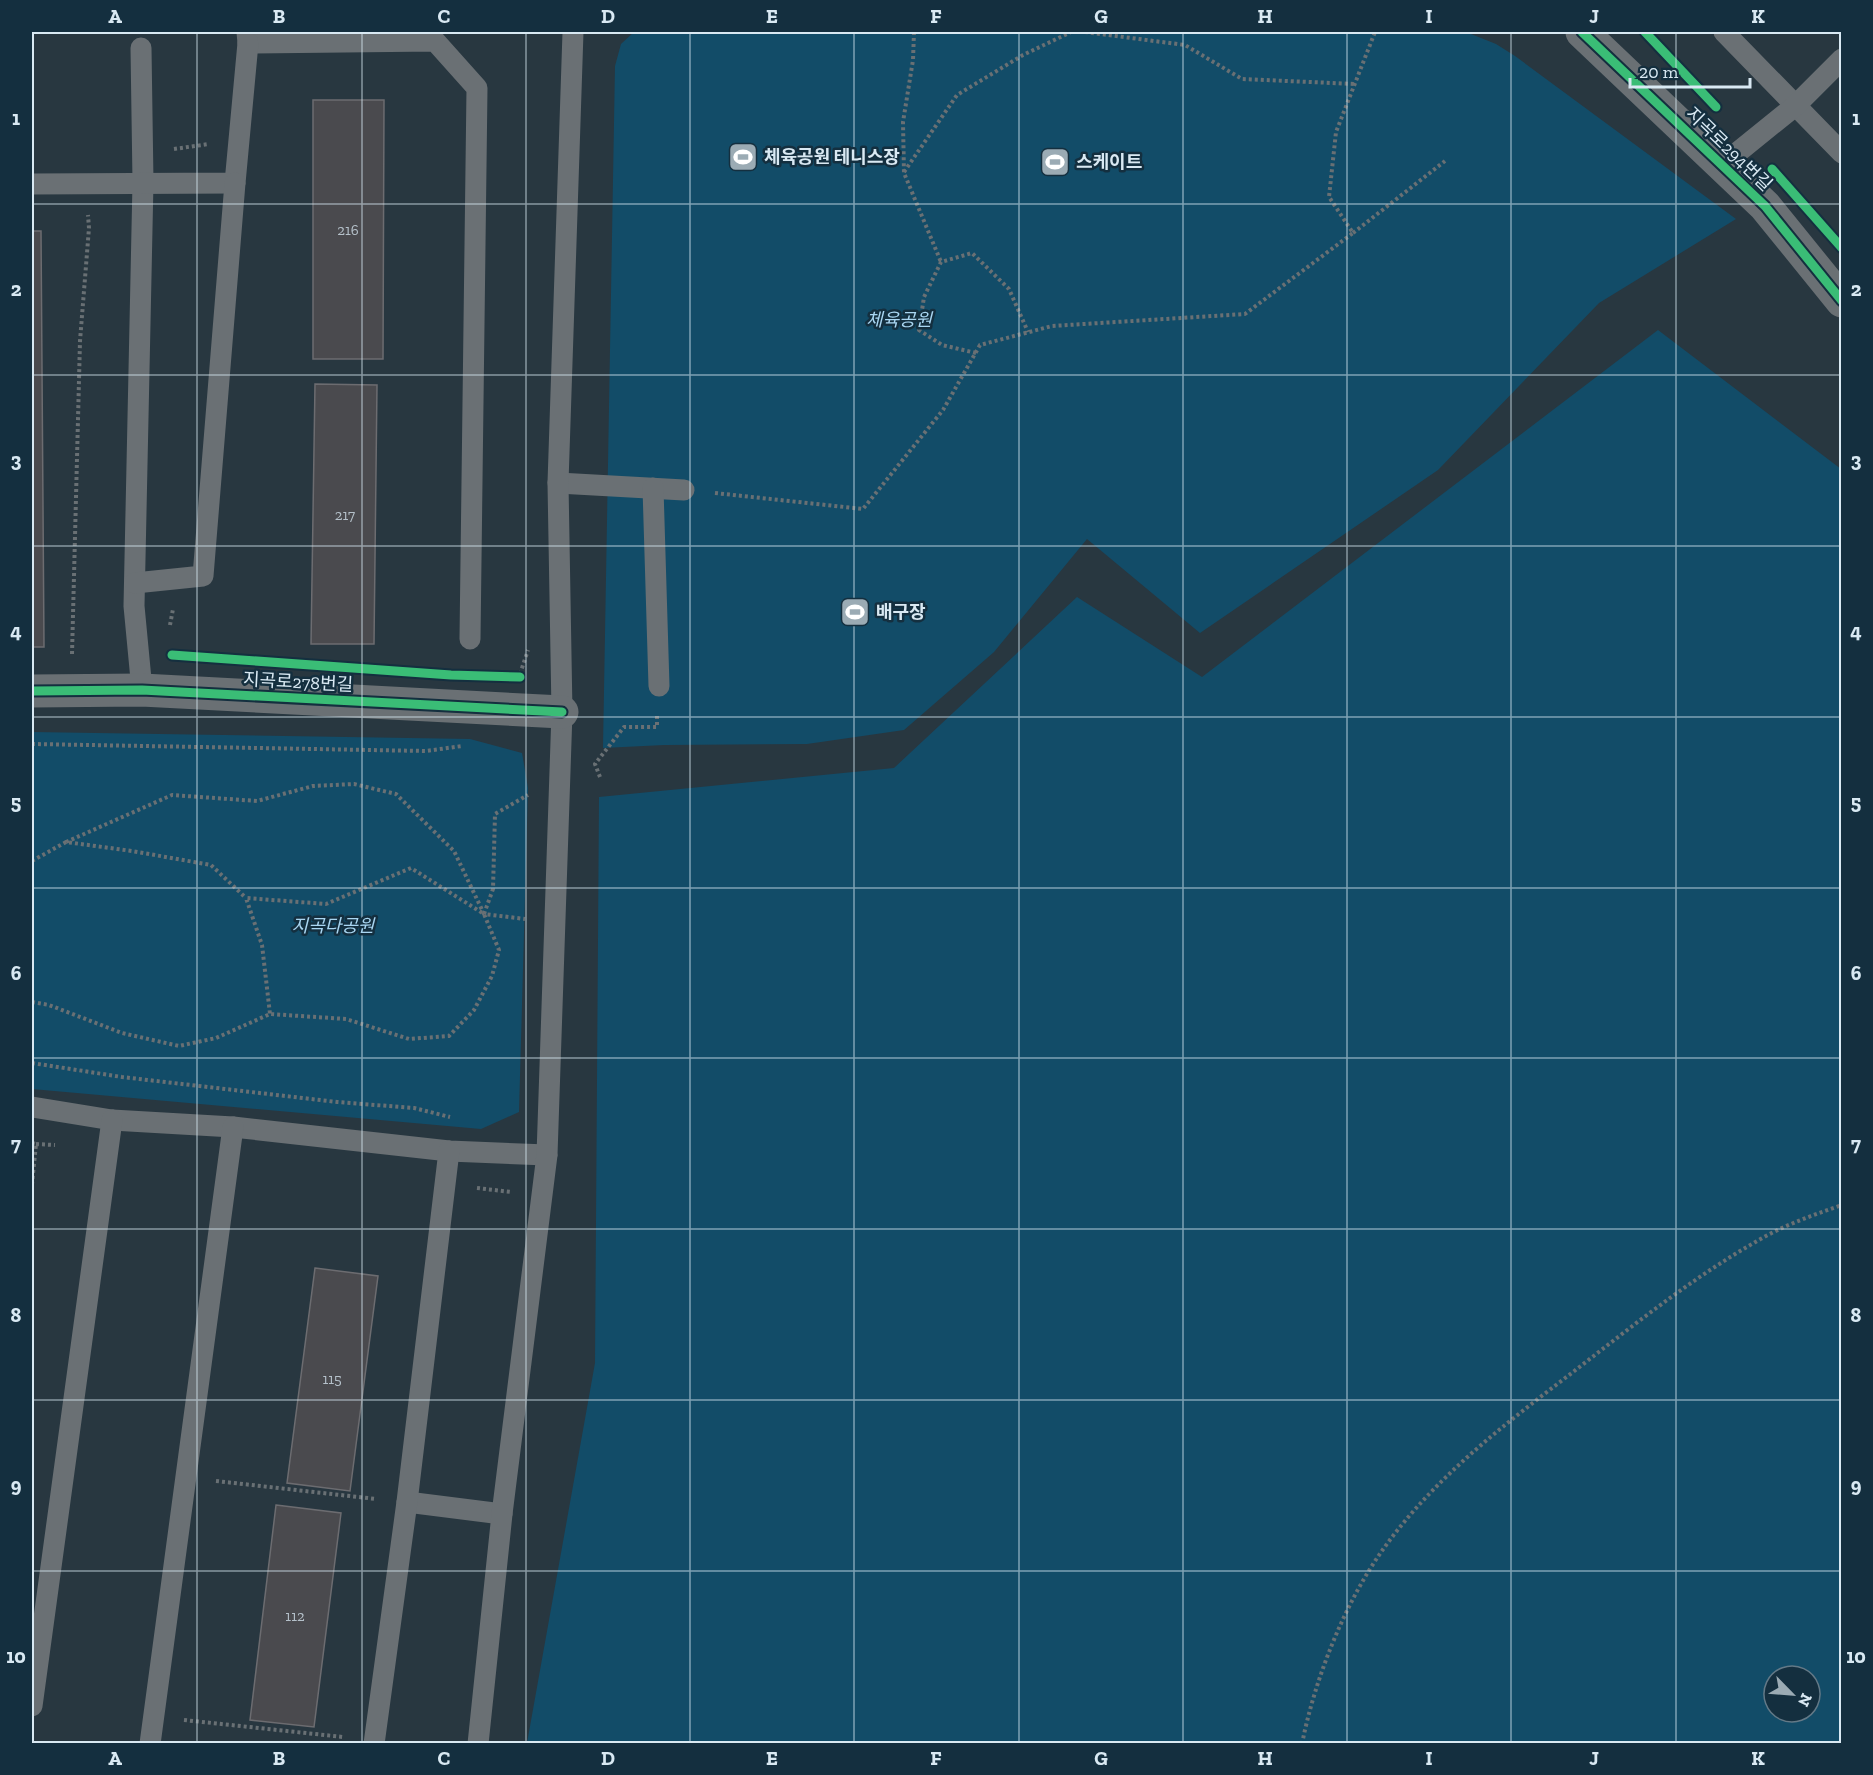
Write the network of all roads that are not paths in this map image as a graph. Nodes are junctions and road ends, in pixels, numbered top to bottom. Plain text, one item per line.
1 (573, 32) edge
2 (1582, 32) edge
3 (1724, 32) edge
4 (248, 37) edge
5 (141, 48) dead end
6 (1842, 59) edge
7 (1795, 105) junction
8 (1842, 153) edge
9 (1722, 165) junction
10 (143, 182) junction
11 (235, 183) junction
12 (32, 184) edge
13 (1842, 301) edge
14 (558, 483) junction
15 (653, 488) junction
16 (684, 490) road end
17 (135, 583) junction
18 (470, 639) dead end
19 (660, 686) road end
20 (142, 690) junction
21 (32, 691) edge
22 (562, 712) junction
23 (32, 1107) edge
24 (112, 1120) junction
25 (233, 1127) junction
26 (449, 1150) junction
27 (547, 1155) junction
28 (407, 1502) junction
29 (502, 1514) junction
30 (32, 1706) edge
31 (374, 1742) edge
32 (150, 1743) edge
33 (478, 1743) edge

1 - 14 lane
2 - 9 street, 지곡로294번길
3 - 7 lane
4 - 11 lane
4 - 18 lane
5 - 10 lane
6 - 7 lane
7 - 8 lane
7 - 9 lane
9 - 13 street, 지곡로294번길
10 - 11 lane
10 - 12 lane
10 - 17 lane
11 - 17 lane
14 - 15 lane
14 - 22 lane
15 - 16 lane
15 - 19 lane
17 - 20 lane
20 - 21 street, 지곡로278번길
20 - 22 street, 지곡로278번길
22 - 27 lane
23 - 24 lane
24 - 25 lane
24 - 30 lane
25 - 26 lane
25 - 32 lane
26 - 27 lane
26 - 28 lane
27 - 29 lane
28 - 29 lane
28 - 31 lane
29 - 33 lane

